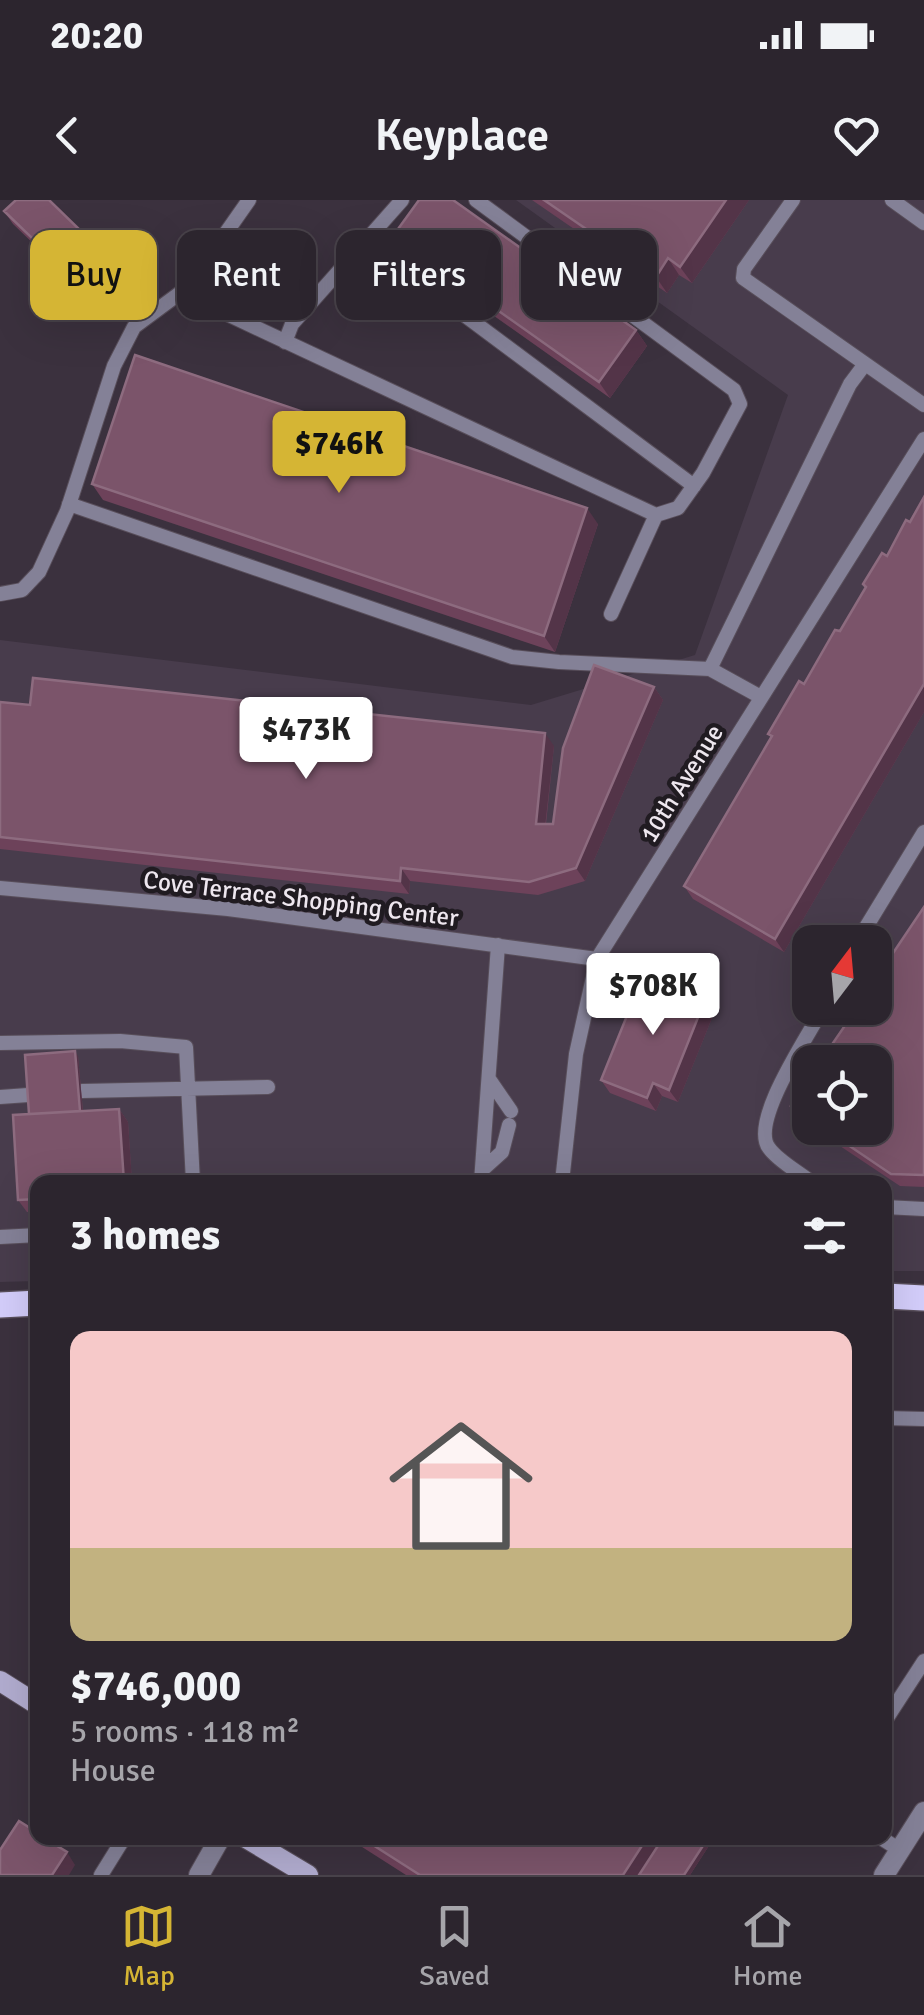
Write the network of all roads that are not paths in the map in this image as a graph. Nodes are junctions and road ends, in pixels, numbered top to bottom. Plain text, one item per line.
1 (249, 200) edge
2 (402, 200) edge
3 (476, 200) edge
4 (794, 200) edge
5 (892, 200) edge
6 (924, 223) edge
7 (228, 230) edge
8 (375, 230) edge
9 (336, 274) edge
10 (177, 294) edge
11 (239, 320) edge
12 (471, 320) edge
13 (285, 342) junction
14 (865, 364) junction
15 (924, 405) edge
16 (924, 439) edge
17 (694, 486) junction
18 (69, 504) junction
19 (656, 515) junction
20 (0, 594) edge
21 (611, 614) dead end
22 (710, 669) junction
23 (762, 697) junction
24 (924, 832) edge
25 (0, 888) edge
26 (868, 925) edge
27 (498, 944) junction
28 (597, 959) junction
29 (814, 1025) edge
30 (0, 1043) edge
31 (488, 1078) junction
32 (268, 1087) dead end
33 (188, 1088) junction
34 (82, 1091) edge
35 (28, 1094) edge
36 (0, 1096) edge
37 (193, 1175) edge
38 (482, 1175) edge
39 (483, 1175) edge
40 (563, 1175) edge
41 (803, 1175) edge
42 (892, 1208) edge
43 (924, 1210) edge
44 (30, 1235) edge
45 (0, 1236) edge
46 (892, 1296) edge
47 (924, 1298) edge
48 (30, 1303) edge
49 (0, 1305) edge
50 (892, 1418) edge
51 (924, 1419) edge
52 (924, 1661) edge
53 (0, 1681) edge
54 (30, 1700) edge
55 (892, 1710) edge
56 (924, 1812) edge
57 (120, 1845) edge
58 (216, 1845) edge
59 (258, 1845) edge
60 (892, 1845) edge
61 (900, 1850) junction
62 (101, 1875) edge
63 (199, 1875) edge
64 (308, 1875) edge
65 (884, 1875) edge

1 - 7 lane
2 - 8 lane
3 - 17 lane
4 - 14 lane
5 - 6 lane
9 - 13 lane
10 - 18 lane
11 - 13 lane
12 - 17 lane
13 - 19 lane
14 - 15 lane
14 - 22 lane
16 - 23 lane, 10th Avenue
17 - 19 lane
18 - 20 lane
18 - 22 lane
19 - 21 lane
22 - 23 lane
23 - 28 lane, 10th Avenue
24 - 26 lane
25 - 27 lane, Cove Terrace Shopping Center
27 - 28 lane, Cove Terrace Shopping Center
27 - 31 lane
28 - 40 lane, 10th Avenue
29 - 41 lane
30 - 33 lane
31 - 38 lane
31 - 39 lane
32 - 33 lane
33 - 34 lane
33 - 37 lane
35 - 36 lane
42 - 43 lane
44 - 45 lane
46 - 47 main road
48 - 49 main road
50 - 51 lane
52 - 55 lane
53 - 54 street
56 - 61 street
57 - 62 lane
58 - 63 street
59 - 64 street
60 - 61 lane
61 - 65 street

